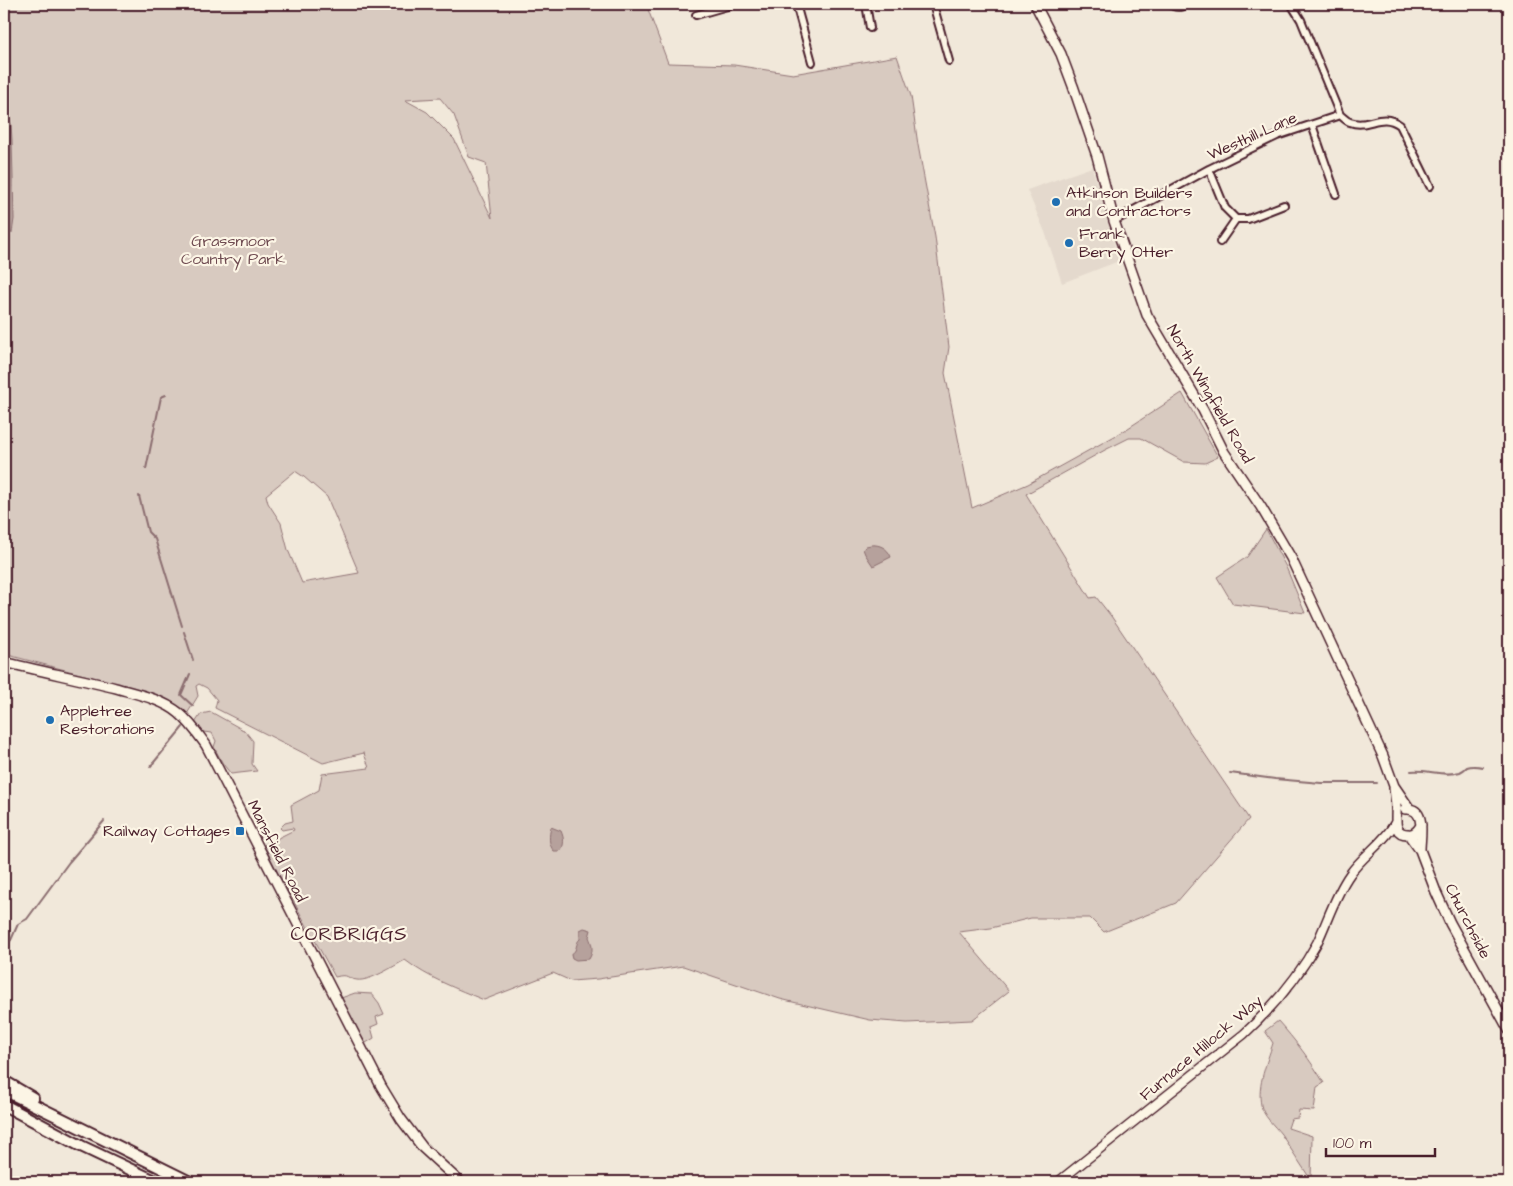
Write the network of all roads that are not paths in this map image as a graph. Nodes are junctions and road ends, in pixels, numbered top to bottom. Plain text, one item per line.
1 (734, 4) edge
2 (796, 4) edge
3 (866, 4) edge
4 (933, 4) edge
5 (1035, 4) edge
6 (1170, 4) edge
7 (1188, 4) edge
8 (1291, 4) edge
9 (696, 15) dead end
10 (870, 28) dead end
11 (949, 61) dead end
12 (812, 62) dead end
13 (1340, 115) junction
14 (1312, 125) junction
15 (1209, 169) junction
16 (1430, 186) dead end
17 (1336, 194) dead end
18 (1284, 205) dead end
19 (1236, 219) junction
20 (1114, 221) junction
21 (1220, 242) dead end
22 (4, 662) edge
23 (1394, 786) junction
24 (1409, 808) junction
25 (1396, 819) junction
26 (1421, 826) junction
27 (1406, 834) junction
28 (1385, 838) junction
29 (1420, 850) junction
30 (1509, 1030) edge
31 (4, 1081) edge
32 (4, 1090) edge
33 (4, 1105) edge
34 (54, 1115) junction
35 (157, 1182) edge
36 (190, 1182) edge
37 (460, 1182) edge
38 (1058, 1182) edge

1 - 9 street
2 - 12 street
3 - 10 street
4 - 11 street
5 - 20 main road, North Wingfield Road
6 - 7 street
8 - 13 street
13 - 14 street, Westhill Lane
13 - 16 street
14 - 15 street, Westhill Lane
14 - 17 street
15 - 19 street
15 - 20 street, Westhill Lane
18 - 19 street
19 - 21 street
20 - 23 main road, North Wingfield Road
22 - 37 main road, Mansfield Road
23 - 24 main road, North Wingfield Road
23 - 25 main road, North Wingfield Road
24 - 25 main road
24 - 26 main road
25 - 27 main road
25 - 28 street, Furnace Hillock Way
26 - 27 main road
26 - 29 main road, Churchside
27 - 28 street, Furnace Hillock Way
27 - 29 main road, Churchside
28 - 38 street, Furnace Hillock Way
29 - 30 main road, Churchside
31 - 34 highway
32 - 34 highway
33 - 35 highway
34 - 36 highway

